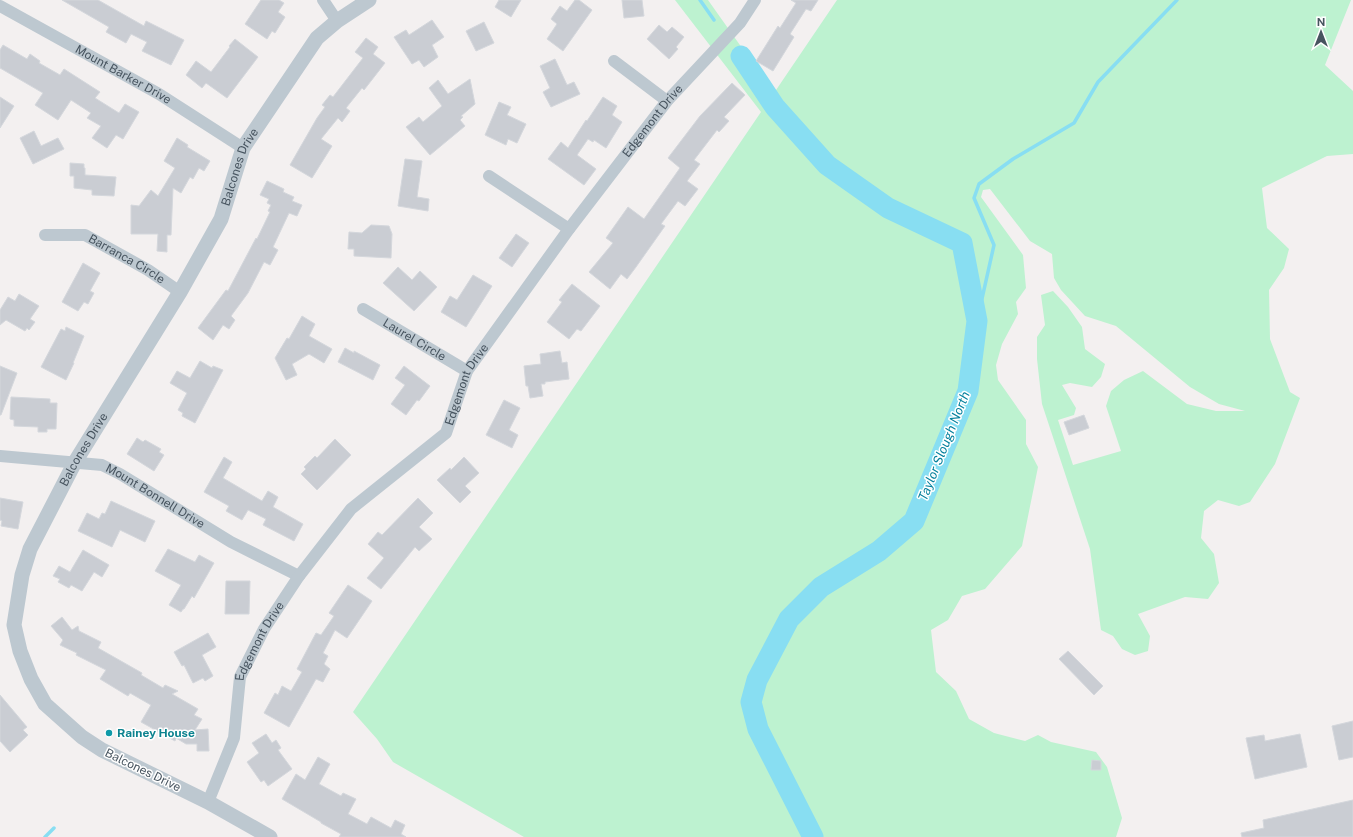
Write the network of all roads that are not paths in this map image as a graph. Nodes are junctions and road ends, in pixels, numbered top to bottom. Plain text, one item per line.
1 (323, 0) edge
2 (369, 0) edge
3 (755, 0) edge
4 (2, 10) edge
5 (337, 21) junction
6 (614, 60) dead end
7 (667, 101) junction
8 (243, 148) junction
9 (489, 176) dead end
10 (569, 229) junction
11 (45, 235) dead end
12 (180, 292) junction
13 (363, 309) dead end
14 (467, 372) junction
15 (0, 456) edge
16 (75, 462) junction
17 (299, 576) junction
18 (208, 802) junction
19 (270, 837) edge

1 - 5 street
2 - 5 street, Balcones Drive
3 - 7 street, Edgemont Drive
4 - 8 street, Mount Barker Drive
5 - 8 street, Balcones Drive
6 - 7 street
7 - 10 street, Edgemont Drive
8 - 12 street, Balcones Drive
9 - 10 street
10 - 14 street, Edgemont Drive
11 - 12 street, Barranca Circle
12 - 16 street, Balcones Drive
13 - 14 street, Laurel Circle
14 - 17 street, Edgemont Drive
15 - 16 street, Mount Bonnell Drive
16 - 17 street, Mount Bonnell Drive
16 - 18 street, Balcones Drive
17 - 18 street, Edgemont Drive
18 - 19 street, Balcones Drive

